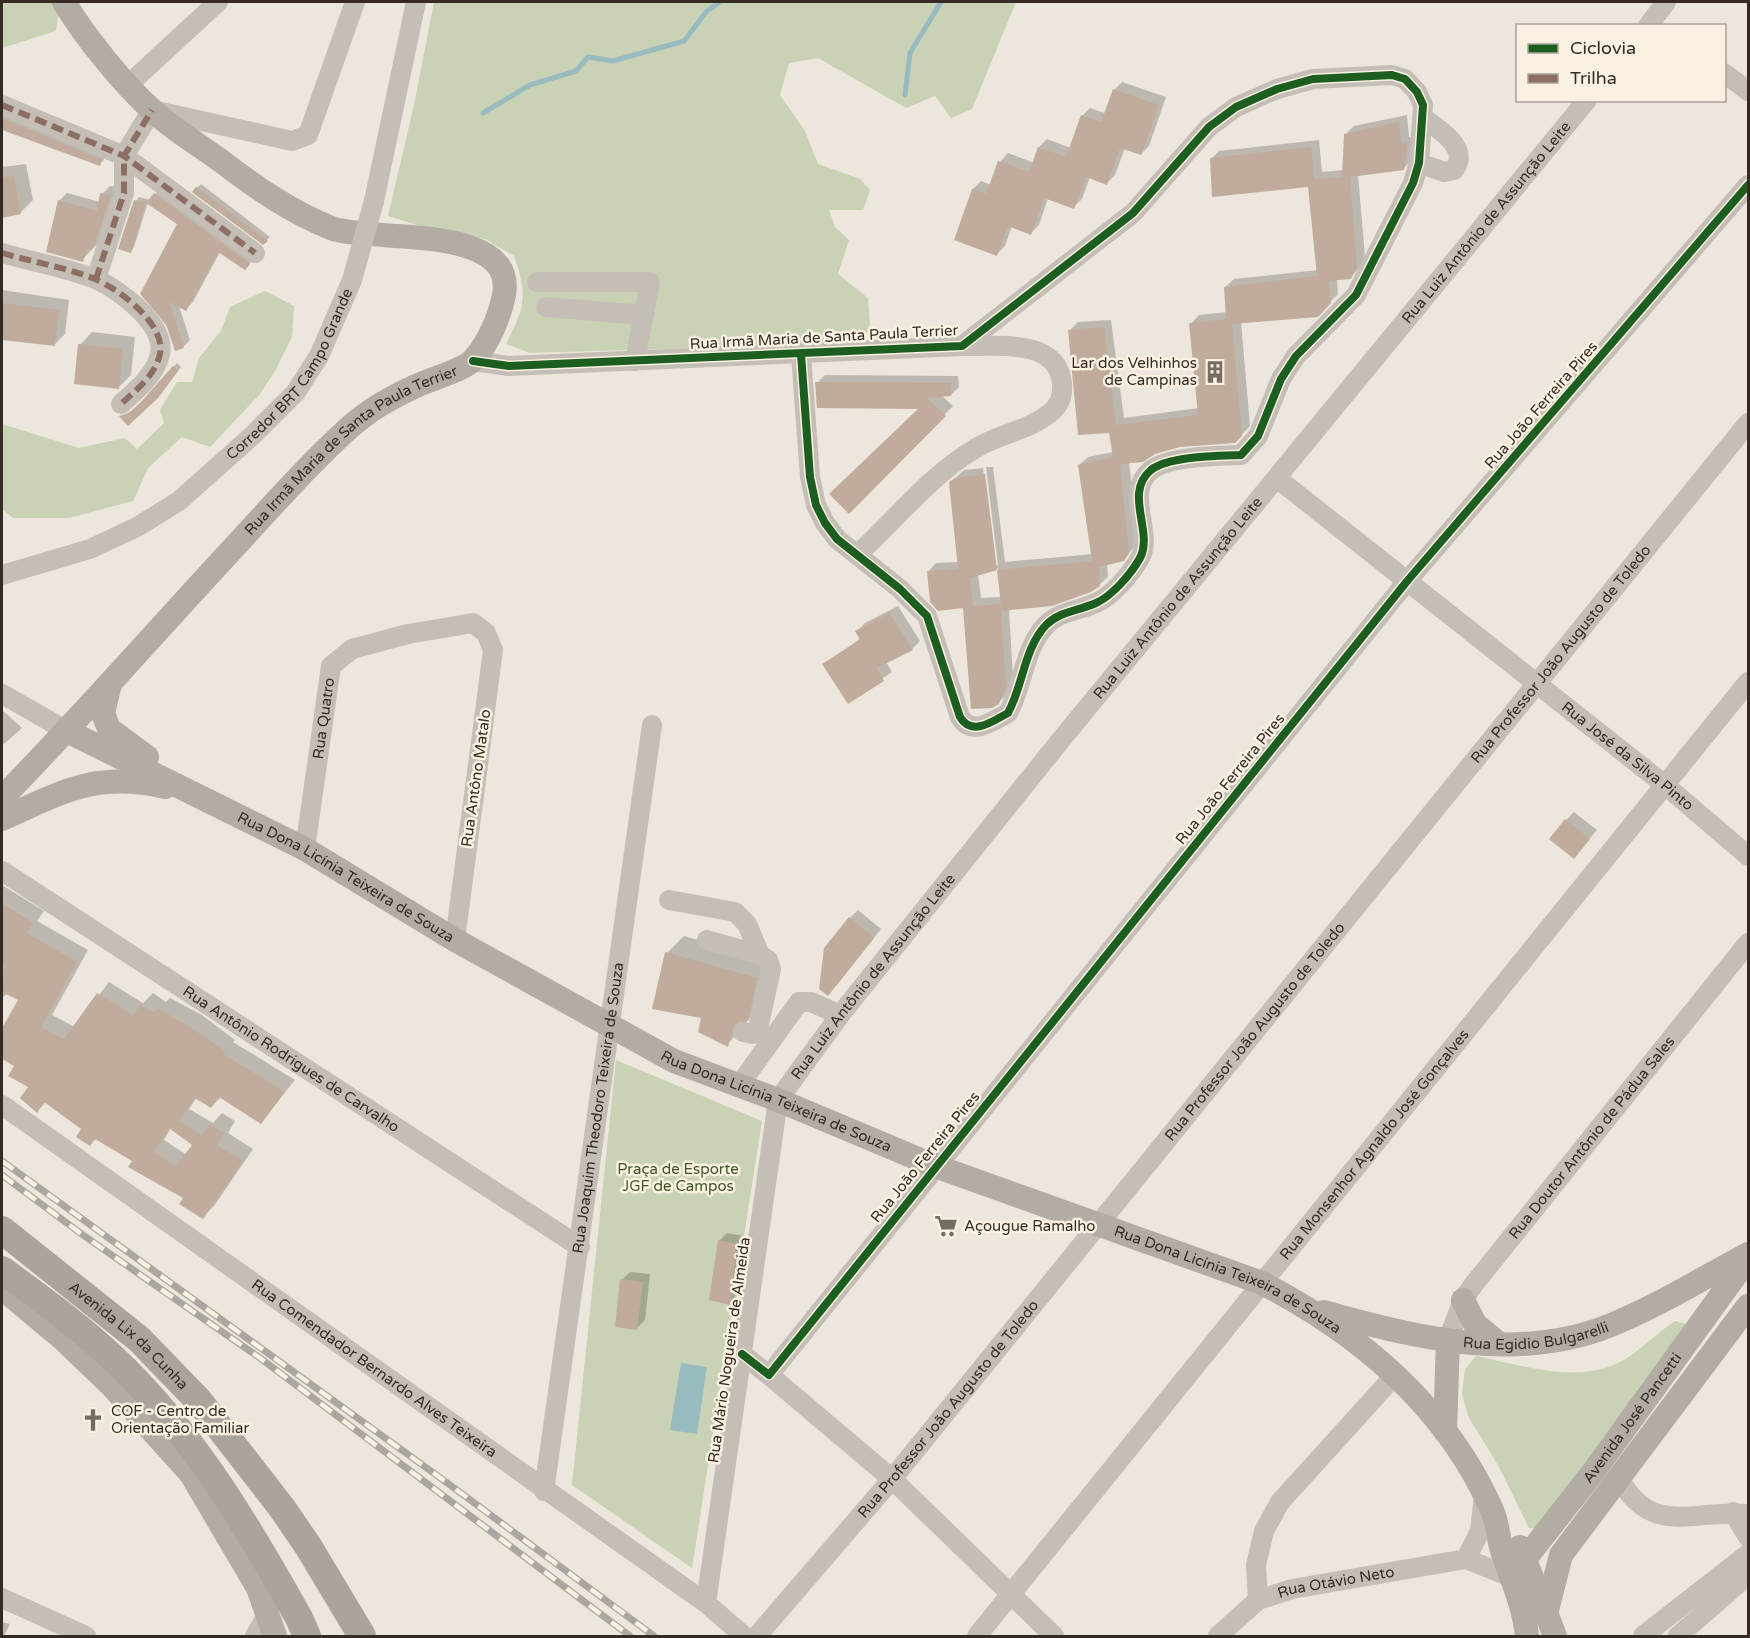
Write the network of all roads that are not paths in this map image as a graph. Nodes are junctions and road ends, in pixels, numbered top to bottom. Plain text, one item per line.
1 (64, 2) edge
2 (218, 2) edge
3 (355, 2) edge
4 (416, 2) edge
5 (1666, 2) edge
6 (1654, 24) edge
7 (1726, 74) edge
8 (129, 84) junction
9 (1749, 91) edge
10 (1585, 102) edge
11 (2, 105) edge
12 (152, 110) junction
13 (1423, 118) junction
14 (124, 156) junction
15 (1419, 163) junction
16 (1749, 185) edge
17 (2, 253) edge
18 (255, 253) dead end
19 (96, 279) junction
20 (537, 282) dead end
21 (546, 307) dead end
22 (643, 315) junction
23 (962, 346) junction
24 (801, 354) junction
25 (473, 361) junction
26 (635, 361) junction
27 (121, 405) dead end
28 (1749, 423) edge
29 (1278, 479) junction
30 (857, 555) junction
31 (2, 575) edge
32 (1408, 580) junction
33 (473, 623) joint
34 (111, 679) junction
35 (1749, 682) edge
36 (1538, 684) junction
37 (2, 694) edge
38 (652, 725) dead end
39 (67, 731) junction
40 (1665, 785) junction
41 (196, 795) junction
42 (2, 798) edge
43 (2, 819) edge
44 (305, 849) junction
45 (1749, 856) edge
46 (2, 871) edge
47 (669, 900) dead end
48 (455, 940) junction
49 (707, 940) dead end
50 (1749, 943) edge
51 (760, 955) junction
52 (766, 994) junction
53 (793, 1007) junction
54 (840, 1015) junction
55 (611, 1029) junction
56 (743, 1032) dead end
57 (738, 1087) junction
58 (778, 1100) junction
59 (2, 1105) edge
60 (935, 1166) junction
61 (1098, 1224) junction
62 (2, 1230) edge
63 (580, 1247) junction
64 (1749, 1256) edge
65 (2, 1270) edge
66 (2, 1282) edge
67 (1262, 1283) junction
68 (2, 1288) edge
69 (1463, 1300) junction
70 (49, 1305) junction
71 (1749, 1306) edge
72 (1310, 1308) junction
73 (79, 1329) junction
74 (1448, 1340) junction
75 (1498, 1343) junction
76 (742, 1354) junction
77 (1396, 1374) junction
78 (769, 1375) junction
79 (1445, 1431) junction
80 (191, 1474) junction
81 (1619, 1478) junction
82 (892, 1479) junction
83 (544, 1491) junction
84 (1488, 1503) junction
85 (1741, 1513) edge
86 (1749, 1537) edge
87 (1749, 1554) edge
88 (1466, 1559) junction
89 (1518, 1567) junction
90 (1749, 1575) edge
91 (1013, 1594) junction
92 (2, 1598) edge
93 (1258, 1600) junction
94 (706, 1603) junction
95 (1547, 1610) junction
96 (271, 1626) edge
97 (86, 1636) edge
98 (255, 1636) edge
99 (307, 1636) edge
100 (362, 1636) edge
101 (744, 1636) edge
102 (757, 1636) edge
103 (977, 1636) edge
104 (1053, 1636) edge
105 (1218, 1636) edge
106 (1527, 1636) edge
107 (1555, 1636) edge
108 (1642, 1636) edge
109 (1678, 1636) edge

1 - 8 main road
2 - 8 street
3 - 12 street
4 - 31 street, Corredor BRT Campo Grande, bridge
5 - 6 street
7 - 9 street
8 - 12 main road
10 - 29 street, Rua Luiz Antônio de Assunção Leite
11 - 14 street
12 - 14 street
12 - 25 main road
13 - 15 street
13 - 15 street
13 - 23 street, Rua Irmã Maria de Santa Paula Terrier
14 - 18 street
14 - 19 street
15 - 30 street
16 - 32 street, Rua João Ferreira Pires
17 - 19 street
19 - 27 street
20 - 22 street
21 - 22 street
22 - 26 street
23 - 24 street, Rua Irmã Maria de Santa Paula Terrier
23 - 30 street
24 - 26 street, Rua Irmã Maria de Santa Paula Terrier
24 - 30 street
25 - 26 street, Rua Irmã Maria de Santa Paula Terrier
25 - 34 main road, Rua Irmã Maria de Santa Paula Terrier
28 - 36 street, Rua Professor João Augusto de Toledo
29 - 32 street, Rua José da Silva Pinto
29 - 54 street, Rua Luiz Antônio de Assunção Leite
32 - 36 street, Rua José da Silva Pinto
32 - 60 street, Rua João Ferreira Pires
33 - 44 street, Rua Quatro
33 - 48 street, Rua Antôno Matalo
34 - 39 main road, Rua Irmã Maria de Santa Paula Terrier
34 - 41 main road
35 - 40 street, Rua Monsenhor Agnaldo José Gonçalves
36 - 40 street, Rua José da Silva Pinto
36 - 61 street, Rua Professor João Augusto de Toledo
37 - 39 street
38 - 55 street, Rua Joaquim Theodoro Teixeira de Souza
39 - 41 main road, Rua Dona Licínia Teixeira de Souza
39 - 42 main road, Rua Irmã Maria de Santa Paula Terrier
40 - 45 street, Rua José da Silva Pinto
40 - 67 street, Rua Monsenhor Agnaldo José Gonçalves
41 - 43 main road
41 - 44 main road, Rua Dona Licínia Teixeira de Souza
44 - 48 main road, Rua Dona Licínia Teixeira de Souza
46 - 63 street, Rua Antônio Rodrigues de Carvalho
47 - 51 street
48 - 55 main road, Rua Dona Licínia Teixeira de Souza
49 - 51 street
50 - 69 street, Rua Doutor Antônio de Pádua Sales
51 - 52 street
52 - 53 street
52 - 56 street
53 - 54 street
53 - 57 street
54 - 58 street, Rua Luiz Antônio de Assunção Leite
55 - 57 main road, Rua Dona Licínia Teixeira de Souza
55 - 63 street, Rua Joaquim Theodoro Teixeira de Souza
57 - 58 main road, Rua Dona Licínia Teixeira de Souza
58 - 60 main road, Rua Dona Licínia Teixeira de Souza
58 - 76 street, Rua Mário Nogueira de Almeida
59 - 83 street, Rua Comendador Bernardo Alves Teixeira
60 - 61 main road, Rua Dona Licínia Teixeira de Souza
60 - 78 street, Rua João Ferreira Pires
61 - 67 main road, Rua Dona Licínia Teixeira de Souza
61 - 82 street, Rua Professor João Augusto de Toledo
62 - 100 highway, Avenida Lix da Cunha
63 - 83 street, Rua Joaquim Theodoro Teixeira de Souza
64 - 75 main road, Rua Egidio Bulgarelli
64 - 89 main road, Avenida José Pancetti
65 - 70 highway, Avenida Lix da Cunha
66 - 70 highway
67 - 72 main road, Rua Dona Licínia Teixeira de Souza
67 - 91 street, Rua Monsenhor Agnaldo José Gonçalves
68 - 80 main road
69 - 74 street, Rua Doutor Antônio de Pádua Sales
69 - 75 main road
70 - 73 highway, Avenida Lix da Cunha
71 - 81 main road, Avenida José Pancetti
72 - 74 main road, Rua Egidio Bulgarelli
72 - 77 main road, Rua Dona Licínia Teixeira de Souza
73 - 80 highway
73 - 99 highway, Avenida Lix da Cunha
74 - 75 main road, Rua Egidio Bulgarelli
74 - 79 main road
76 - 78 street
76 - 94 street, Rua Mário Nogueira de Almeida
77 - 79 main road, Rua Dona Licínia Teixeira de Souza
77 - 93 street
78 - 82 street
79 - 84 main road, Rua Dona Licínia Teixeira de Souza
80 - 96 main road
81 - 85 street
81 - 95 main road, Avenida José Pancetti
82 - 91 street
82 - 102 street, Rua Professor João Augusto de Toledo
83 - 94 street, Rua Comendador Bernardo Alves Teixeira
84 - 88 street
84 - 89 main road, Rua Dona Licínia Teixeira de Souza
85 - 86 street
87 - 108 street
88 - 89 street
88 - 93 street, Rua Otávio Neto
89 - 95 main road
89 - 106 main road
90 - 109 street
91 - 103 street, Rua Monsenhor Agnaldo José Gonçalves
91 - 104 street
92 - 97 street
93 - 105 street, Rua Otávio Neto
94 - 101 street, Rua Comendador Bernardo Alves Teixeira
95 - 107 main road
96 - 98 street

